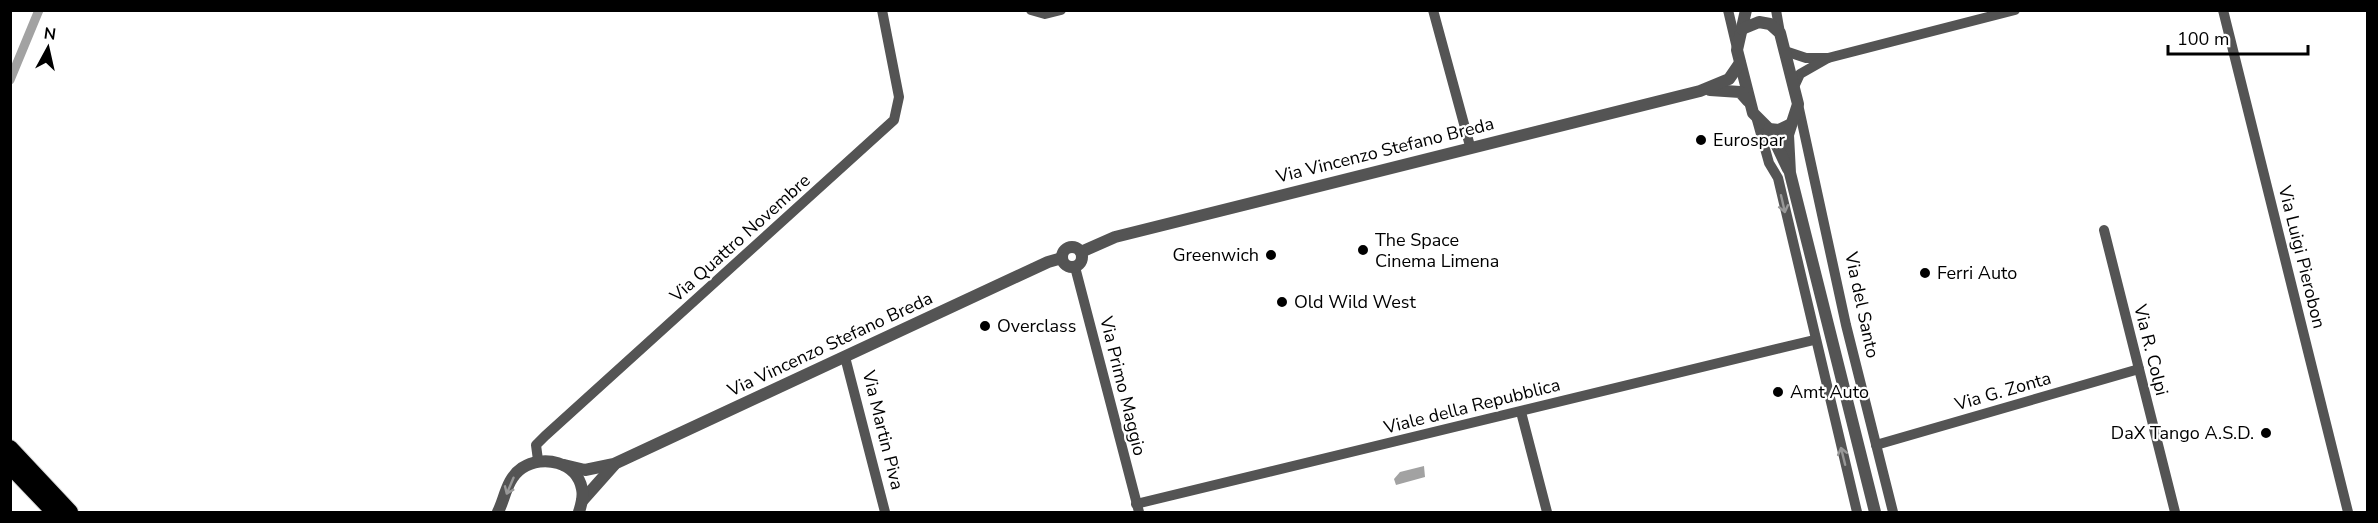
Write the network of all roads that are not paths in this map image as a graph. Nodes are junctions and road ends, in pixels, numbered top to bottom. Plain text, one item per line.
1 (882, 10) edge
2 (1031, 10) edge
3 (1061, 10) edge
4 (1433, 10) edge
5 (1728, 10) edge
6 (1746, 10) edge
7 (1758, 10) edge
8 (1776, 10) edge
9 (2014, 10) edge
10 (2223, 10) edge
11 (1767, 23) junction
12 (1743, 29) junction
13 (1780, 33) junction
14 (1785, 51) junction
15 (1739, 56) junction
16 (1828, 58) junction
17 (1794, 87) junction
18 (1700, 91) junction
19 (1749, 102) junction
20 (1798, 104) junction
21 (1757, 120) junction
22 (1789, 125) junction
23 (1769, 129) junction
24 (1470, 146) junction
25 (1790, 173) junction
26 (2104, 230) dead end
27 (1081, 252) junction
28 (1062, 258) junction
29 (1075, 267) junction
30 (1843, 300) junction
31 (1824, 305) junction
32 (1814, 340) junction
33 (845, 357) junction
34 (2139, 369) junction
35 (1521, 412) junction
36 (1876, 445) junction
37 (10, 448) edge
38 (538, 460) junction
39 (614, 464) junction
40 (564, 465) junction
41 (10, 466) edge
42 (580, 507) edge
43 (1137, 508) edge
44 (54, 513) edge
45 (70, 513) edge
46 (498, 513) edge
47 (885, 513) edge
48 (1547, 513) edge
49 (1857, 513) edge
50 (1875, 513) edge
51 (1893, 513) edge
52 (2175, 513) edge
53 (2348, 513) edge

1 - 38 street, Via Quattro Novembre
2 - 3 street
4 - 24 street
5 - 15 street
6 - 12 street
7 - 11 street
8 - 13 street
9 - 16 street
10 - 53 street, Via Luigi Pierobon
11 - 12 street
11 - 13 street
12 - 15 street
13 - 14 street, Via del Santo
14 - 16 street
14 - 17 street, Via del Santo
15 - 18 street, Via Vincenzo Stefano Breda
15 - 19 street
16 - 17 street
17 - 20 street, Via del Santo
18 - 19 street, Via Vincenzo Stefano Breda
18 - 24 street, Via Vincenzo Stefano Breda
19 - 21 street
20 - 22 street
20 - 30 street, Via del Santo
21 - 23 street
21 -> 32 street
22 - 23 street
22 - 25 street
23 - 25 street
24 - 27 street, Via Vincenzo Stefano Breda
25 - 31 street
26 - 34 street, Via R. Colpi
27 - 28 street, Via Vincenzo Stefano Breda
27 - 29 street
28 - 29 street
28 - 33 street, Via Vincenzo Stefano Breda
29 - 43 street, Via Primo Maggio
30 - 31 street
30 - 36 street, Via del Santo
31 - 50 street
32 - 35 street, Viale della Repubblica
49 -> 32 street
33 - 39 street, Via Vincenzo Stefano Breda
33 - 47 street, Via Martin Piva
34 - 36 street, Via G. Zonta
34 - 52 street, Via R. Colpi
35 - 43 street, Viale della Repubblica
35 - 48 street
36 - 51 street, Via del Santo
37 - 45 highway
38 - 40 street, Via Vincenzo Stefano Breda
38 -> 46 street
39 - 40 street, Via Vincenzo Stefano Breda
39 - 42 street, Via Vincenzo Stefano Breda
40 - 42 street, Via Vincenzo Stefano Breda
41 - 44 highway

